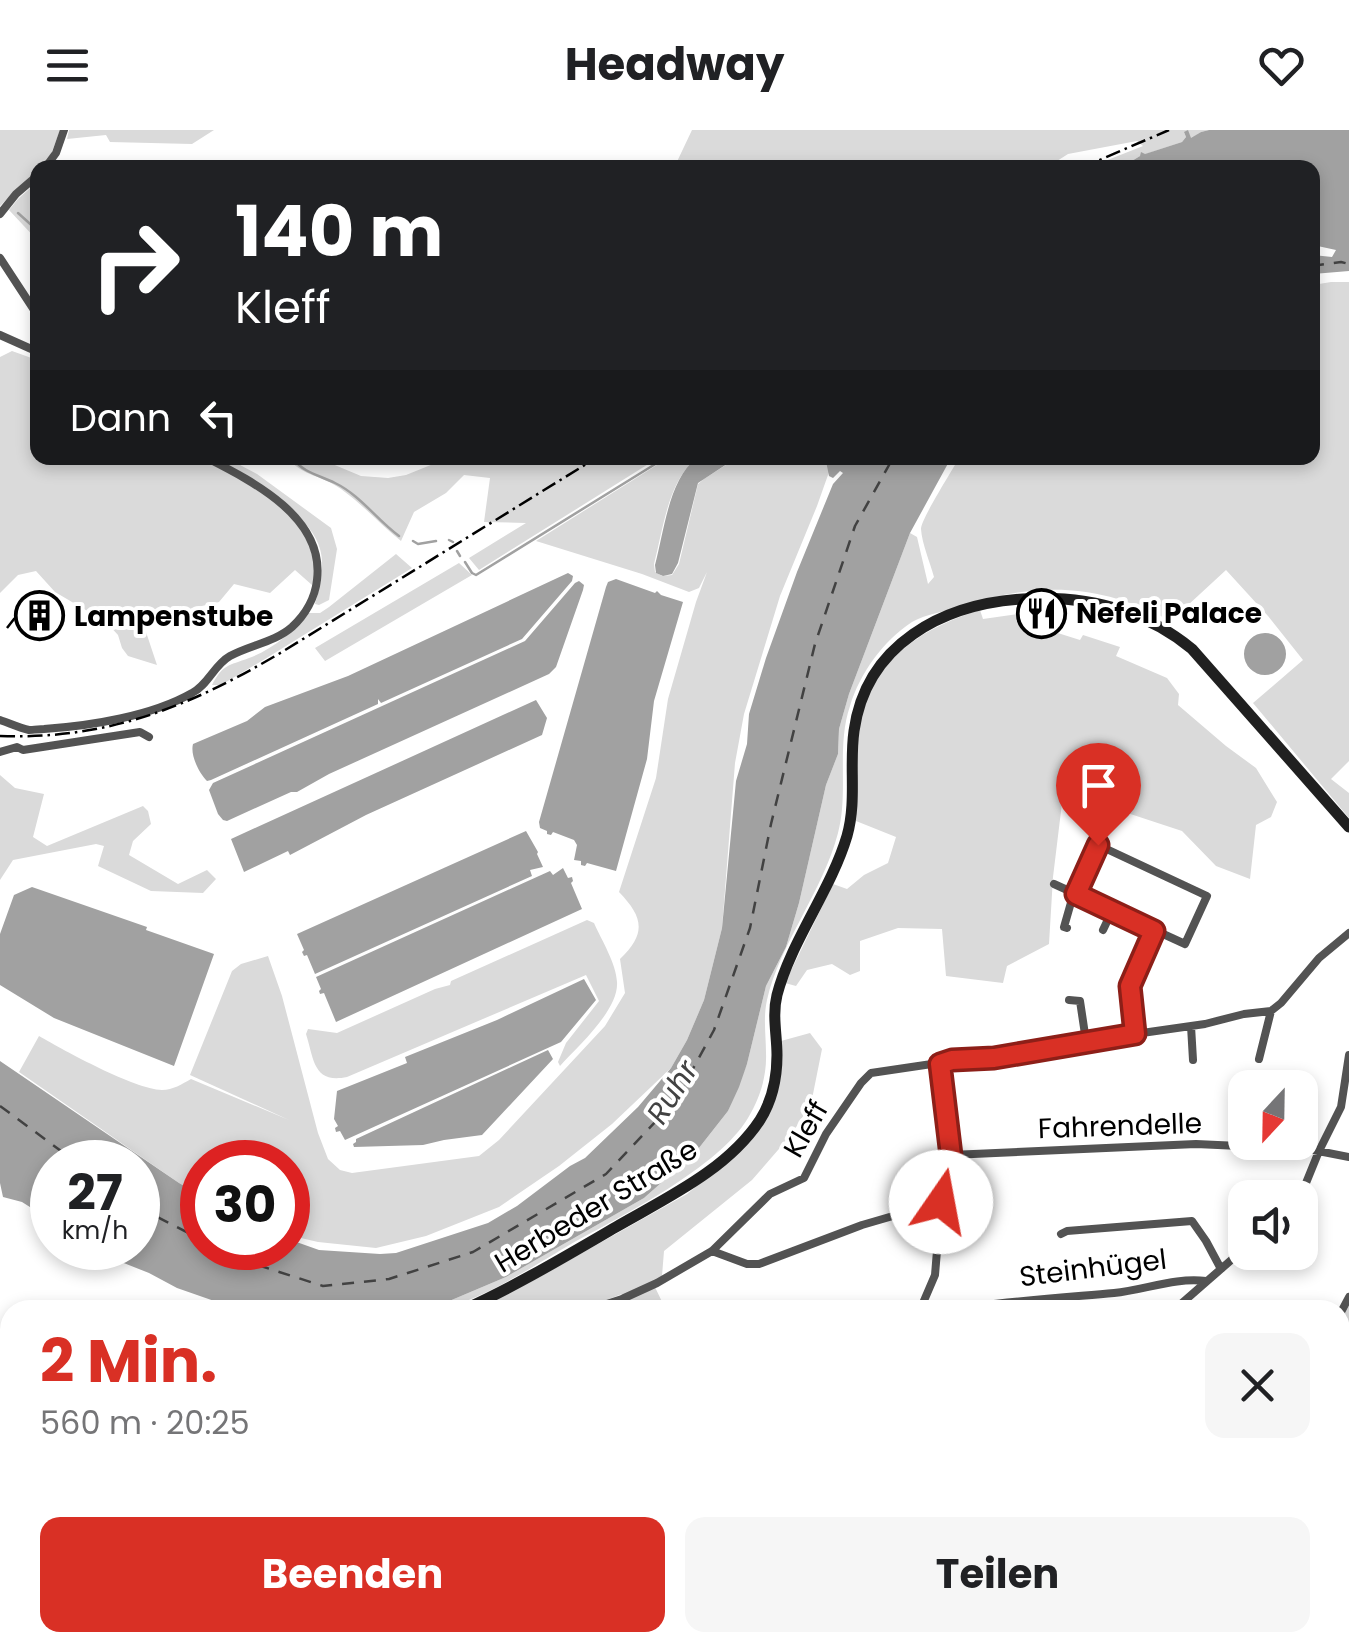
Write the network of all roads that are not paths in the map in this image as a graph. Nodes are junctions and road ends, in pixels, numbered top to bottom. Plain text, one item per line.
1 (64, 130) edge
2 (51, 160) edge
3 (30, 182) edge
4 (0, 214) edge
5 (0, 258) edge
6 (30, 304) edge
7 (0, 335) edge
8 (30, 348) edge
9 (219, 465) edge
10 (0, 720) edge
11 (31, 731) junction
12 (149, 737) dead end
13 (17, 747) junction
14 (0, 752) edge
15 (1349, 827) edge
16 (1054, 884) dead end
17 (1076, 894) junction
18 (1112, 911) junction
19 (1068, 928) dead end
20 (1104, 930) dead end
21 (1154, 931) junction
22 (1349, 933) edge
23 (1068, 1000) dead end
24 (1267, 1011) junction
25 (1191, 1026) junction
26 (1135, 1034) junction
27 (1086, 1041) junction
28 (1349, 1055) edge
29 (1259, 1059) dead end
30 (1192, 1060) dead end
31 (940, 1064) junction
32 (1228, 1146) edge
33 (1318, 1151) joint
34 (952, 1155) junction
35 (1349, 1156) edge
36 (941, 1202) junction
37 (1061, 1234) dead end
38 (712, 1251) junction
39 (1228, 1262) edge
40 (1220, 1269) junction
41 (1206, 1281) junction
42 (483, 1300) edge
43 (619, 1300) edge
44 (924, 1300) edge
45 (1051, 1300) edge
46 (1185, 1300) edge

1 - 2 street
3 - 4 street
5 - 6 street
7 - 8 street
9 - 11 street
10 - 11 street
11 - 13 street
12 - 13 street
13 - 14 street
15 - 42 main road, Herbeder Straße
16 - 17 street
17 - 18 street
17 - 19 street
17 - 21 street
18 - 20 street
18 - 21 street
21 - 26 street
22 - 24 street
23 - 27 street
24 - 25 street, Kleff
24 - 29 street
25 - 26 street, Kleff
25 - 30 street
26 - 27 street, Kleff
27 - 31 street, Kleff
28 - 33 street
31 - 34 street
31 - 38 street, Kleff
32 - 34 street, Fahrendelle
33 - 35 street, Fahrendelle
34 - 36 street
36 - 38 street
36 - 44 street
37 - 40 street, Steinhügel
38 - 43 street, Kleff
39 - 40 street
40 - 41 street
41 - 45 street, Steinhügel
41 - 46 street

